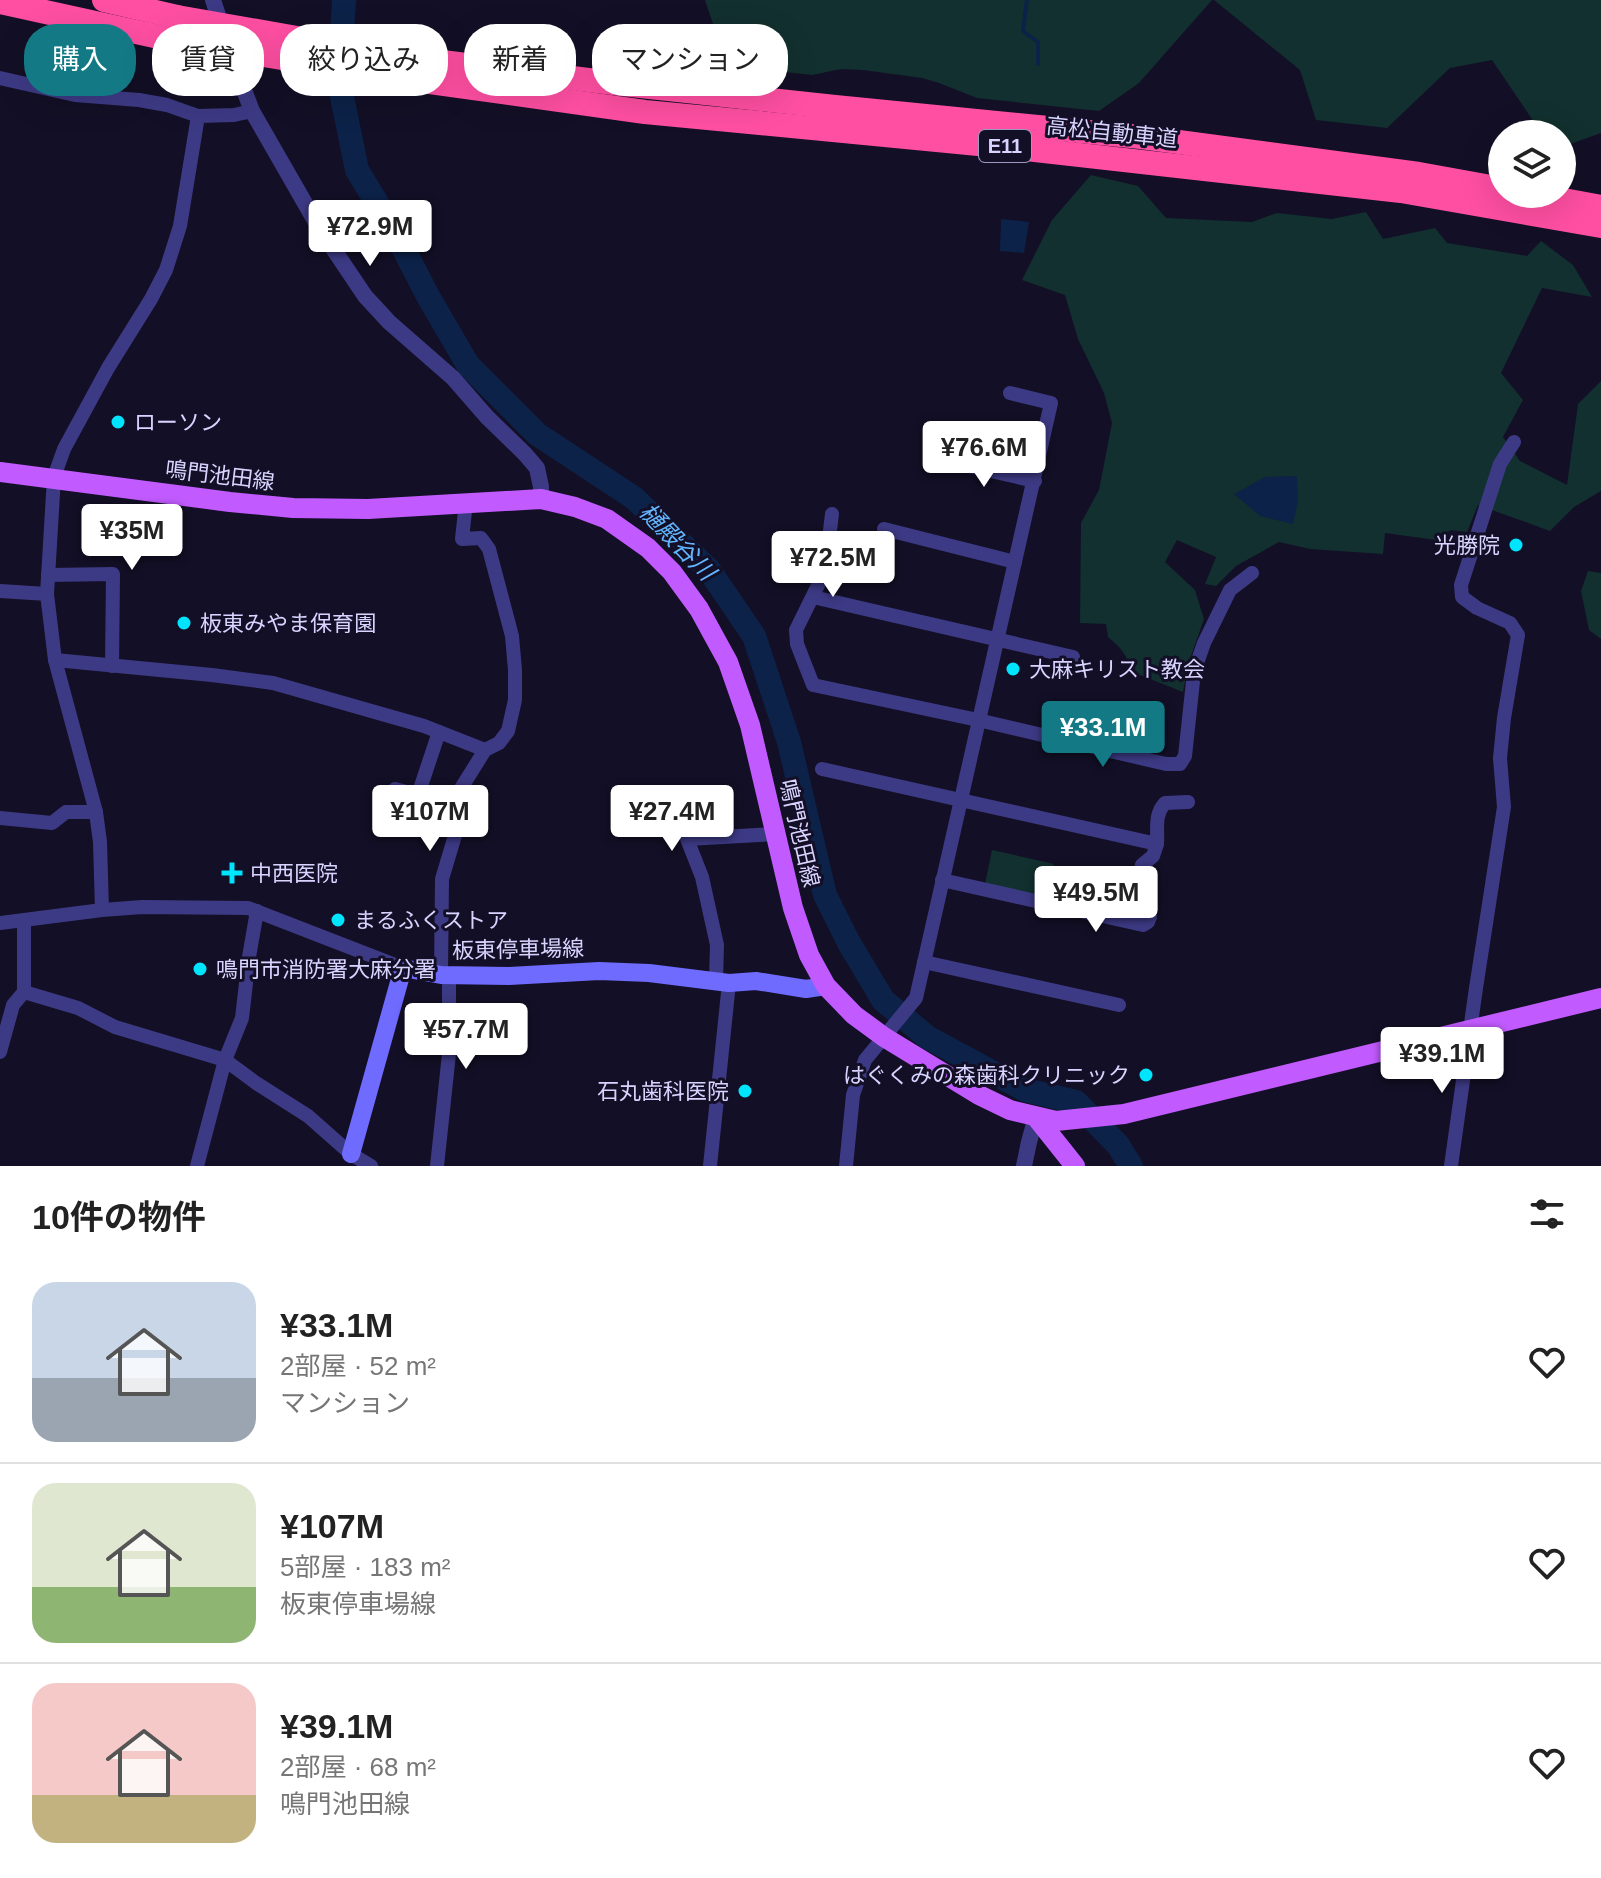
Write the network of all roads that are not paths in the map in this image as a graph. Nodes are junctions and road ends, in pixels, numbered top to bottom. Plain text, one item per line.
1 (104, 0) edge
2 (213, 0) edge
3 (0, 2) edge
4 (163, 24) edge
5 (152, 25) edge
6 (448, 72) edge
7 (448, 75) edge
8 (0, 78) edge
9 (252, 111) junction
10 (198, 116) junction
11 (1488, 186) edge
12 (1576, 202) edge
13 (1601, 207) edge
14 (1601, 226) edge
15 (1010, 393) dead end
16 (1514, 442) dead end
17 (942, 460) dead end
18 (0, 472) edge
19 (54, 477) junction
20 (1035, 481) junction
21 (541, 499) junction
22 (466, 502) junction
23 (832, 514) dead end
24 (884, 529) dead end
25 (1015, 562) junction
26 (1252, 573) dead end
27 (48, 575) junction
28 (0, 591) edge
29 (47, 594) junction
30 (813, 597) junction
31 (997, 640) junction
32 (1073, 657) dead end
33 (55, 660) junction
34 (112, 666) junction
35 (978, 720) junction
36 (439, 732) junction
37 (485, 750) junction
38 (822, 769) dead end
39 (395, 789) dead end
40 (960, 800) junction
41 (1188, 802) dead end
42 (96, 812) junction
43 (0, 818) edge
44 (775, 834) junction
45 (1157, 844) junction
46 (942, 880) junction
47 (102, 910) junction
48 (257, 911) junction
49 (24, 921) junction
50 (0, 923) edge
51 (924, 962) junction
52 (403, 968) junction
53 (445, 975) junction
54 (723, 982) junction
55 (826, 986) junction
56 (24, 992) junction
57 (1601, 998) edge
58 (1119, 1005) dead end
59 (1470, 1030) junction
60 (888, 1032) junction
61 (0, 1052) edge
62 (225, 1060) junction
63 (1036, 1117) junction
64 (350, 1160) edge
65 (197, 1166) edge
66 (371, 1166) edge
67 (437, 1166) edge
68 (710, 1166) edge
69 (846, 1166) edge
70 (1024, 1166) edge
71 (1075, 1166) edge
72 (1451, 1166) edge

1 - 4 highway, 高松自動車道 / E11
2 - 9 street
3 - 5 highway, 高松自動車道 / E11
6 - 11 highway, 高松自動車道 / E11
7 - 14 highway, 高松自動車道 / E11
8 - 10 street
9 - 10 street
9 - 21 street
10 - 19 street
12 - 13 highway
15 - 20 street
16 - 59 street
17 - 20 street
18 - 19 main road, 鳴門池田線
19 - 22 main road, 鳴門池田線
19 - 27 street
20 - 25 street
21 - 22 main road, 鳴門池田線
21 - 44 main road, 鳴門池田線
22 - 37 street
23 - 30 street
24 - 25 street
25 - 31 street
26 - 35 street
27 - 29 street
27 - 34 street
28 - 29 street
29 - 33 street
30 - 31 street
30 - 35 street
31 - 32 street
31 - 35 street
33 - 34 street
33 - 42 street
34 - 36 street
35 - 40 street
36 - 37 street
36 - 39 street
37 - 53 street
38 - 40 street
40 - 45 street
40 - 46 street
41 - 45 street
42 - 43 street
42 - 47 street
44 - 54 street
44 - 55 main road, 鳴門池田線
45 - 46 street
46 - 51 street
47 - 48 street
47 - 49 street
48 - 52 street
48 - 62 street
49 - 50 street
49 - 56 street
51 - 58 street
51 - 60 street
52 - 53 main road, 板東停車場線
52 - 64 main road
53 - 54 main road, 板東停車場線
53 - 67 street
54 - 55 main road, 板東停車場線
54 - 68 street
55 - 60 main road, 鳴門池田線
56 - 61 street
56 - 62 street
57 - 59 main road, 鳴門池田線
59 - 63 main road, 鳴門池田線
59 - 72 street
60 - 63 main road, 鳴門池田線
60 - 69 street
62 - 64 street
62 - 65 street
63 - 70 street
63 - 71 main road
64 - 66 street

